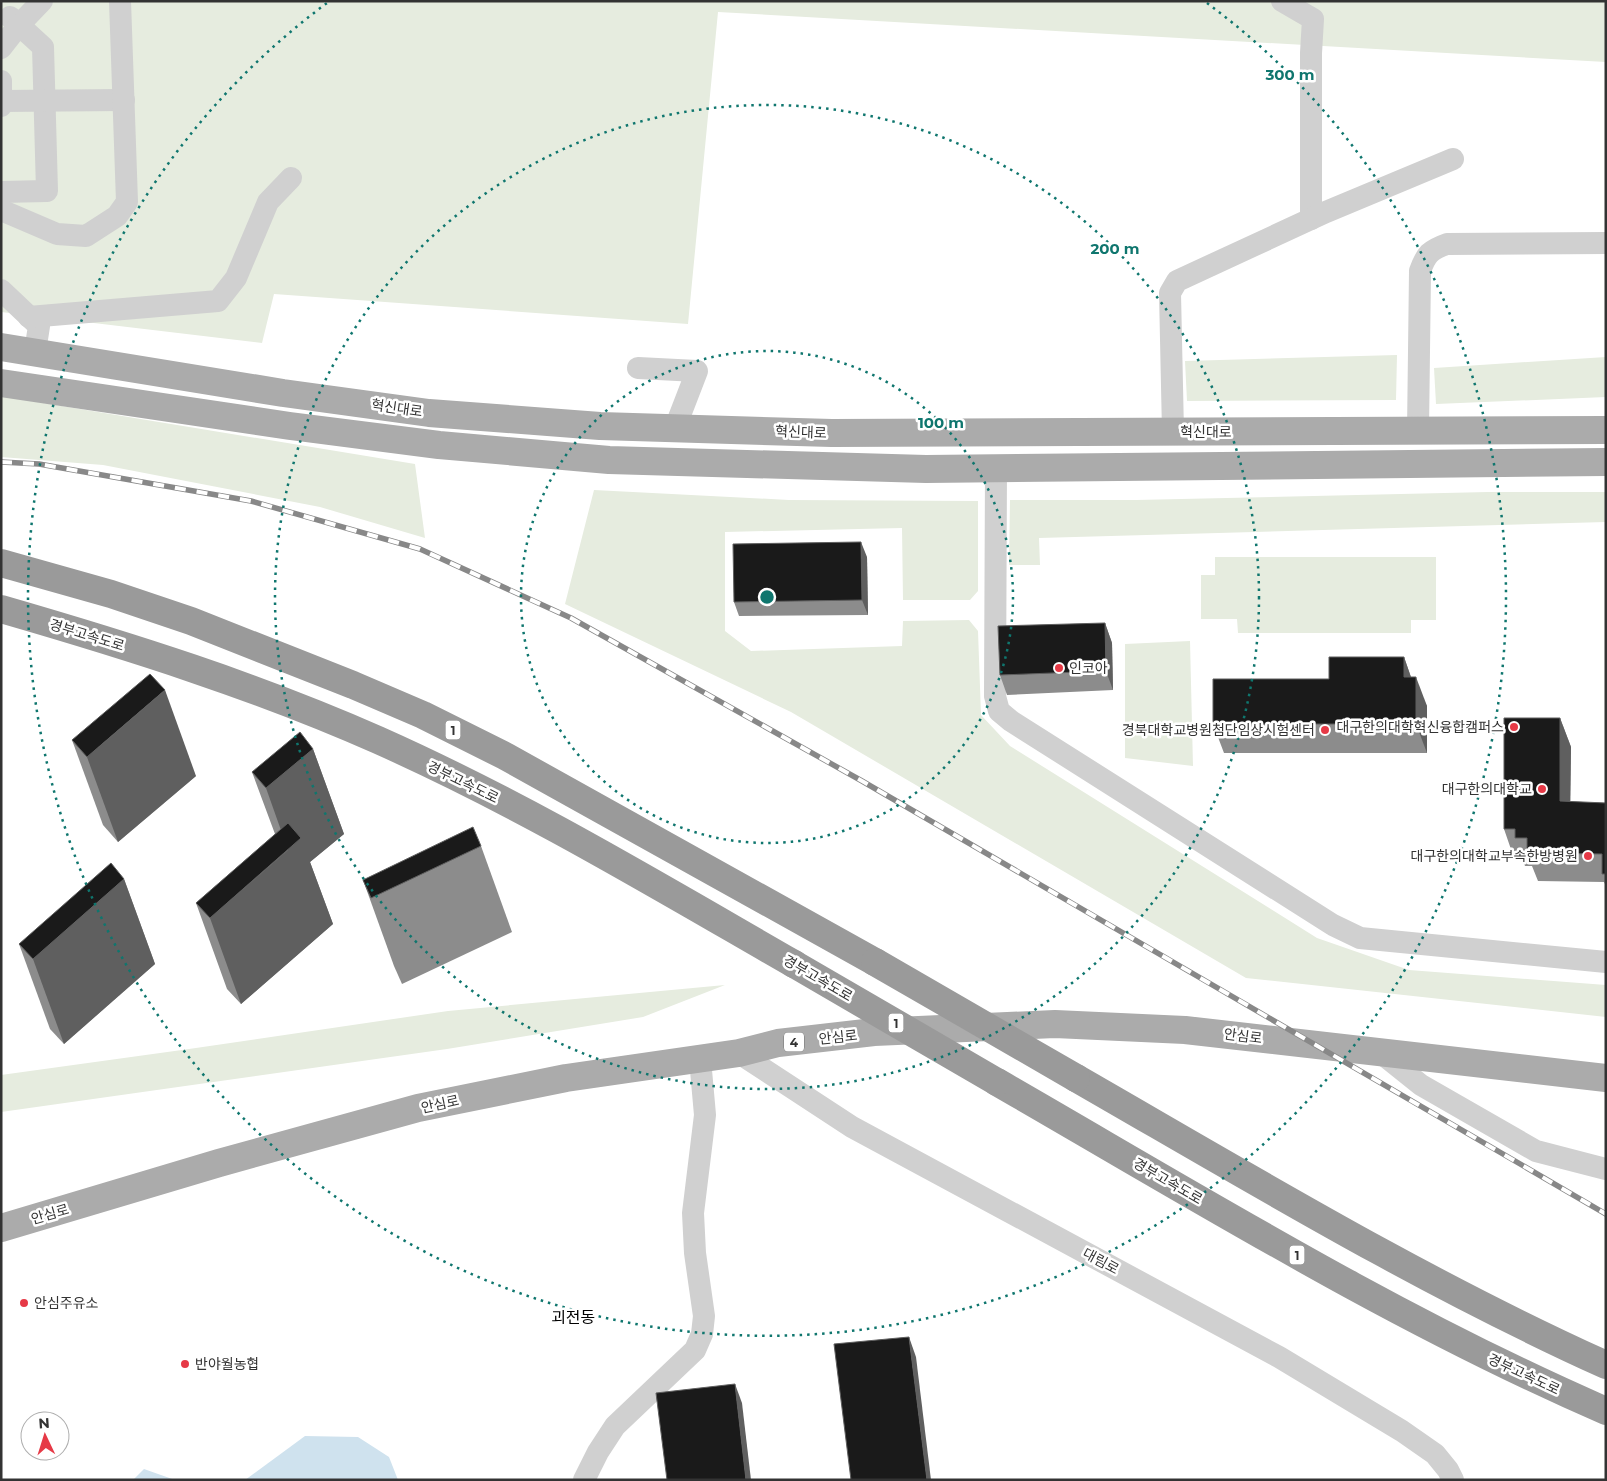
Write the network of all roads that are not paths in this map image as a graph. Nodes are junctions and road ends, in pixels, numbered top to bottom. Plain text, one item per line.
1 (42, 1) edge
2 (120, 1) edge
3 (1282, 1) edge
4 (14, 21) junction
5 (1, 48) edge
6 (2, 96) edge
7 (124, 100) junction
8 (44, 101) junction
9 (1453, 159) dead end
10 (292, 178) dead end
11 (1, 192) edge
12 (1, 210) edge
13 (1311, 219) junction
14 (1606, 243) edge
15 (1, 290) edge
16 (29, 317) junction
17 (1, 347) edge
18 (35, 352) junction
19 (638, 368) dead end
20 (1, 383) edge
21 (676, 428) junction
22 (1606, 430) edge
23 (1418, 431) junction
24 (1173, 432) junction
25 (1606, 462) edge
26 (996, 468) junction
27 (1, 563) edge
28 (1, 609) edge
29 (1606, 962) edge
30 (740, 1053) junction
31 (1381, 1053) junction
32 (700, 1059) junction
33 (1606, 1078) edge
34 (1606, 1169) edge
35 (1, 1228) edge
36 (1606, 1364) edge
37 (1606, 1411) edge
38 (584, 1480) edge
39 (1453, 1480) edge

1 - 4 street
2 - 7 street
3 - 13 street
4 - 5 street
4 - 8 street
6 - 8 street
7 - 8 street
7 - 12 street
8 - 11 street
9 - 13 street
10 - 16 street
13 - 24 street
14 - 23 street
15 - 16 street
16 - 18 street
17 - 18 main road, 혁신대로
18 - 21 main road, 혁신대로
19 - 21 street
20 - 26 main road
21 - 24 main road, 혁신대로
22 - 23 main road, 혁신대로
23 - 24 main road, 혁신대로
25 - 26 main road
26 - 29 street
27 - 36 highway, 1, bridge
28 - 37 highway, 경부고속도로 / 1, bridge
30 - 31 main road, 안심로 / 4
30 - 32 main road, 안심로 / 4
30 - 39 street, 대림로
31 - 33 main road, 안심로 / 4
31 - 34 street
32 - 35 main road, 안심로 / 4
32 - 38 street

